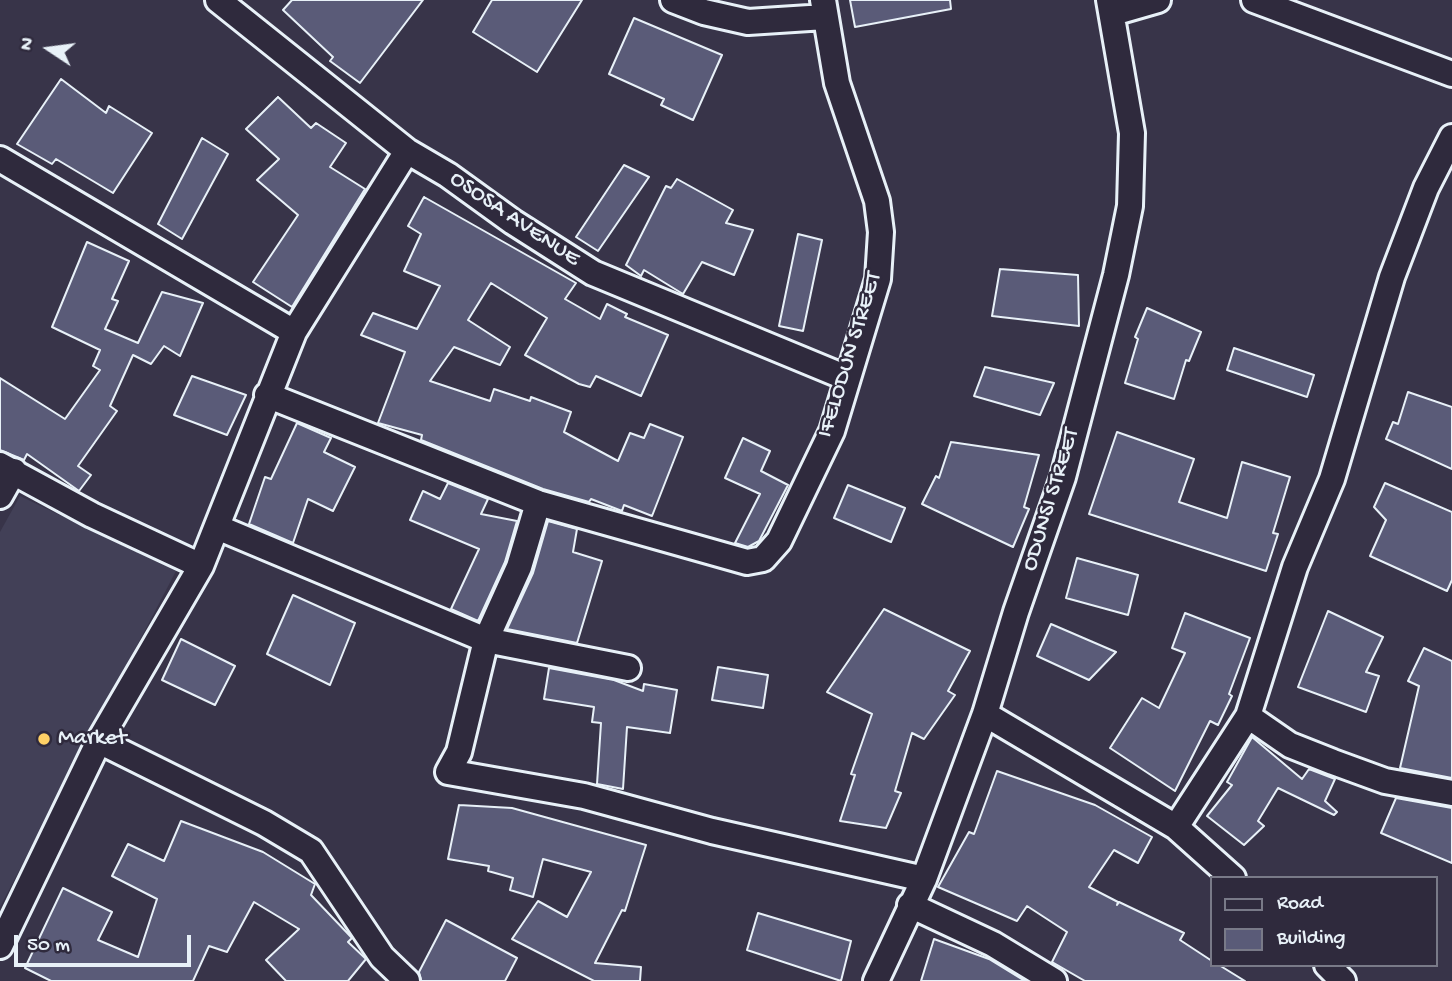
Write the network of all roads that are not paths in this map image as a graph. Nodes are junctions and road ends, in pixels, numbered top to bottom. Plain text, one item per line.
1 (218, 0) edge
2 (673, 0) edge
3 (1158, 0) edge
4 (1254, 0) edge
5 (1111, 7) edge
6 (824, 9) edge
7 (1452, 74) edge
8 (1452, 137) edge
9 (407, 151) junction
10 (0, 159) edge
11 (295, 332) junction
12 (847, 378) junction
13 (267, 395) junction
14 (7, 468) edge
15 (0, 496) edge
16 (538, 503) junction
17 (217, 527) junction
18 (201, 566) junction
19 (486, 640) junction
20 (628, 668) dead end
21 (985, 714) junction
22 (1248, 716) junction
23 (99, 741) junction
24 (1452, 793) edge
25 (1176, 827) junction
26 (1231, 876) edge
27 (924, 879) junction
28 (910, 905) junction
29 (0, 946) edge
30 (1329, 967) edge
31 (407, 981) edge
32 (876, 981) edge
33 (1054, 981) edge
34 (1343, 981) edge

1 - 9 street, OSOSA AVENUE
2 - 6 street
3 - 5 street
4 - 7 street
5 - 21 street, ODUNSI STREET
6 - 12 street, IFELODUN STREET
8 - 22 street
9 - 11 street
9 - 12 street, OSOSA AVENUE
10 - 11 street
11 - 13 street
12 - 16 street, IFELODUN STREET
13 - 16 street
13 - 17 street
14 - 15 street
14 - 18 street
16 - 19 street
17 - 18 street
17 - 19 street
18 - 23 street
19 - 20 street
19 - 27 street
21 - 25 street
21 - 27 street, ODUNSI STREET
22 - 24 street
22 - 25 street
23 - 29 street
23 - 31 street
25 - 26 street
27 - 28 street, ODUNSI STREET
28 - 32 street, ODUNSI STREET
28 - 33 street
30 - 34 street

